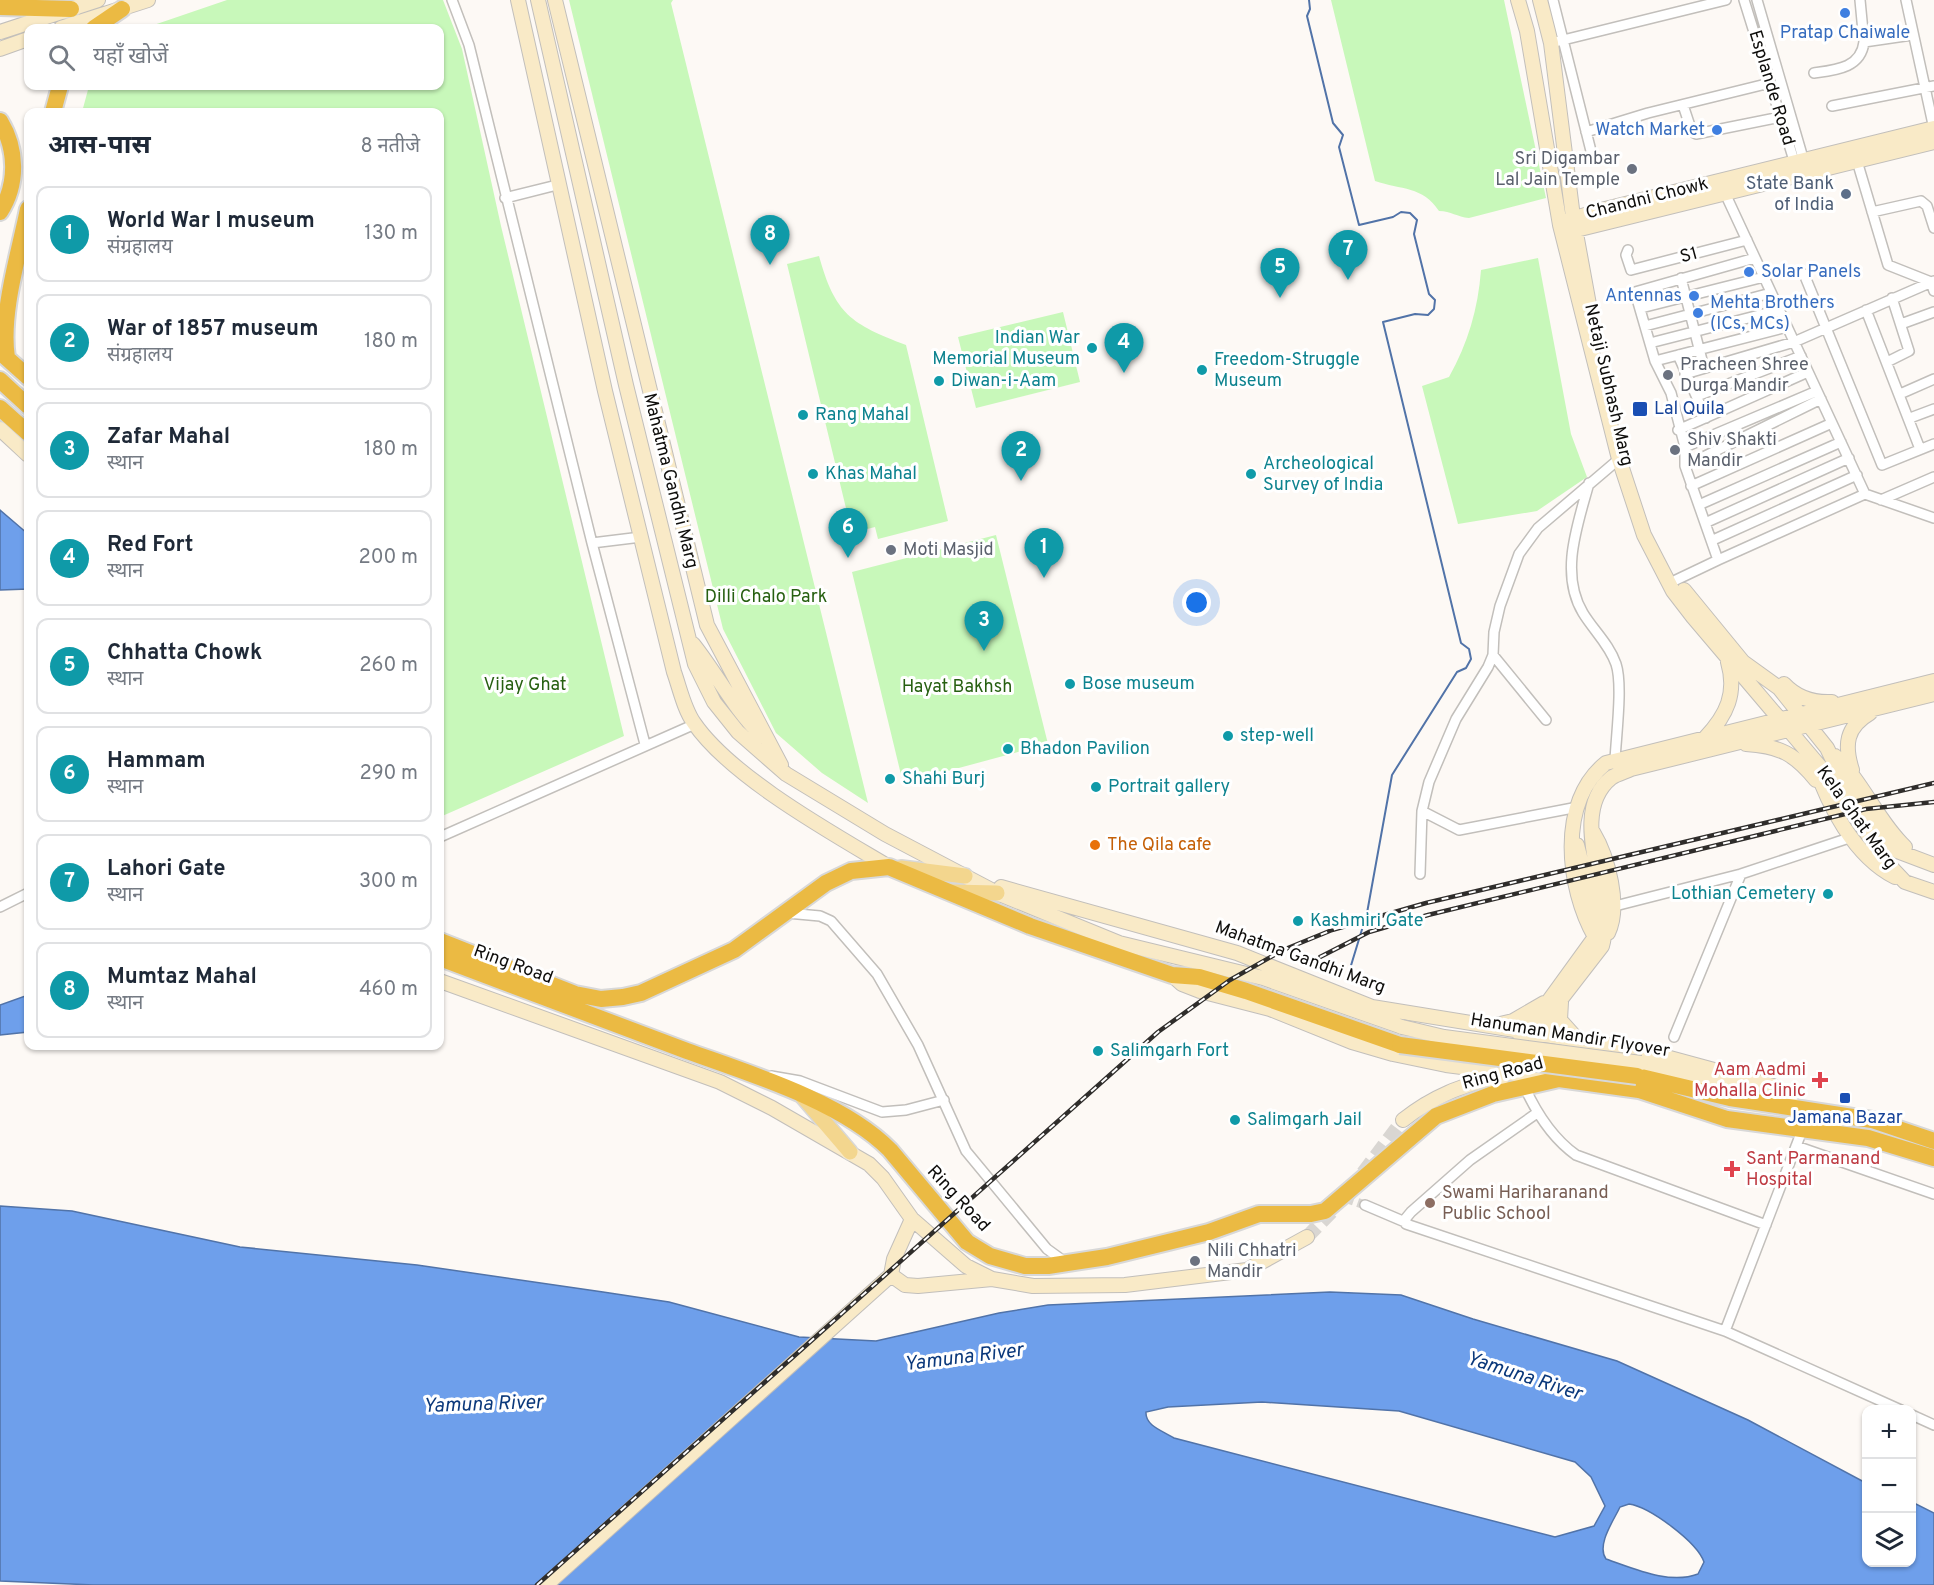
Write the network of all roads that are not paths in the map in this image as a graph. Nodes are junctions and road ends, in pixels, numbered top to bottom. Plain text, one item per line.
1 (98, 0) edge
2 (148, 0) edge
3 (452, 0) edge
4 (518, 0) edge
5 (538, 0) edge
6 (555, 0) edge
7 (1518, 0) edge
8 (1540, 0) edge
9 (1553, 0) edge
10 (1726, 0) edge
11 (1744, 0) edge
12 (1757, 0) edge
13 (1860, 0) edge
14 (1906, 0) edge
15 (0, 8) edge
16 (122, 9) joint
17 (81, 20) edge
18 (0, 32) edge
19 (1912, 35) junction
20 (24, 40) edge
21 (1557, 41) junction
22 (1864, 42) junction
23 (0, 49) edge
24 (1814, 74) dead end
25 (1770, 83) junction
26 (1929, 87) edge
27 (59, 90) edge
28 (1683, 105) junction
29 (1833, 106) dead end
30 (54, 108) edge
31 (1781, 117) junction
32 (0, 121) edge
33 (1934, 129) edge
34 (1586, 132) junction
35 (1934, 142) edge
36 (1592, 155) dead end
37 (1857, 161) junction
38 (1801, 168) junction
39 (557, 185) junction
40 (1722, 187) junction
41 (505, 198) junction
42 (0, 212) edge
43 (1872, 212) junction
44 (1574, 224) junction
45 (1560, 225) junction
46 (24, 227) edge
47 (1934, 228) edge
48 (1747, 240) junction
49 (1628, 250) dead end
50 (1755, 258) junction
51 (1804, 273) dead end
52 (1764, 277) junction
53 (1681, 278) junction
54 (1933, 285) edge
55 (1771, 292) junction
56 (1686, 296) junction
57 (1892, 298) junction
58 (1641, 308) junction
59 (1779, 310) junction
60 (1866, 310) junction
61 (1934, 312) edge
62 (1690, 314) junction
63 (1901, 324) junction
64 (1645, 326) junction
65 (1787, 327) junction
66 (1827, 328) junction
67 (1694, 332) junction
68 (1794, 342) junction
69 (1650, 343) junction
70 (1699, 350) junction
71 (3, 355) edge
72 (1678, 355) junction
73 (1801, 356) junction
74 (1654, 361) junction
75 (1887, 362) junction
76 (1704, 368) junction
77 (1808, 372) junction
78 (24, 373) edge
79 (1685, 374) junction
80 (1934, 379) edge
81 (0, 380) edge
82 (1900, 394) junction
83 (1819, 395) junction
84 (1697, 396) junction
85 (24, 402) edge
86 (0, 408) edge
87 (1934, 409) edge
88 (1706, 418) junction
89 (1910, 418) junction
90 (1832, 423) junction
91 (0, 429) edge
92 (24, 429) edge
93 (1678, 430) junction
94 (1841, 442) junction
95 (1934, 444) edge
96 (1685, 447) junction
97 (1920, 449) junction
98 (24, 451) edge
99 (1848, 458) junction
100 (1619, 459) junction
101 (1685, 466) junction
102 (1857, 476) junction
103 (1934, 477) edge
104 (1589, 483) junction
105 (1691, 486) junction
106 (1866, 494) junction
107 (1881, 500) junction
108 (1701, 504) junction
109 (1934, 518) edge
110 (1705, 524) junction
111 (641, 537) junction
112 (1713, 540) junction
113 (592, 543) junction
114 (1718, 560) junction
115 (1676, 580) junction
116 (690, 640) junction
117 (1493, 655) junction
118 (1726, 657) junction
119 (1743, 662) junction
120 (1934, 681) edge
121 (1934, 694) edge
122 (1855, 700) junction
123 (1879, 708) junction
124 (1546, 720) dead end
125 (1804, 720) junction
126 (695, 724) junction
127 (1784, 725) junction
128 (1705, 738) junction
129 (645, 744) junction
130 (769, 744) junction
131 (1734, 744) junction
132 (1827, 748) junction
133 (1812, 759) junction
134 (1615, 761) junction
135 (1852, 772) junction
136 (786, 774) junction
137 (1822, 789) junction
138 (1578, 807) junction
139 (1422, 811) junction
140 (1593, 832) junction
141 (444, 835) edge
142 (1852, 837) junction
143 (1919, 860) junction
144 (1934, 865) edge
145 (889, 867) junction
146 (1420, 874) dead end
147 (1741, 874) junction
148 (965, 876) junction
149 (1905, 882) junction
150 (948, 892) junction
151 (1934, 892) edge
152 (997, 893) junction
153 (24, 895) edge
154 (1615, 906) junction
155 (0, 907) edge
156 (787, 913) junction
157 (1600, 937) junction
158 (1195, 941) junction
159 (444, 943) edge
160 (444, 959) edge
161 (1190, 961) junction
162 (1172, 975) junction
163 (1199, 977) junction
164 (444, 982) edge
165 (1554, 1000) junction
166 (1270, 1009) junction
167 (1295, 1009) junction
168 (1491, 1026) junction
169 (1524, 1032) junction
170 (1541, 1034) junction
171 (1674, 1037) dead end
172 (1579, 1039) junction
173 (1488, 1069) junction
174 (745, 1072) junction
175 (1504, 1074) junction
176 (1559, 1079) junction
177 (1525, 1088) junction
178 (1732, 1092) junction
179 (1493, 1094) junction
180 (803, 1097) junction
181 (944, 1100) junction
182 (1794, 1106) junction
183 (1537, 1113) junction
184 (1803, 1128) junction
185 (1934, 1142) edge
186 (1796, 1146) junction
187 (850, 1152) junction
188 (1934, 1158) edge
189 (1934, 1194) edge
190 (1365, 1205) tunnel mouth
191 (912, 1219) junction
192 (1405, 1222) junction
193 (1766, 1225) junction
194 (1305, 1234) tunnel mouth
195 (1067, 1263) junction
196 (894, 1278) junction
197 (992, 1279) junction
198 (882, 1289) junction
199 (1725, 1331) junction
200 (1889, 1405) edge
201 (1916, 1417) edge
202 (1934, 1425) edge
203 (546, 1585) edge
204 (558, 1585) edge

1 - 17 main road
2 - 16 main road
3 - 41 street
4 - 39 main road
5 - 116 main road, Mahatma Gandhi Marg
6 - 130 main road
7 - 45 main road, Netaji Subhash Marg
8 - 21 main road, Netaji Subhash Marg
9 - 21 street
10 - 21 street
11 - 25 street, Esplande Road
12 - 38 street
13 - 22 street
14 - 19 street
15 - 17 highway
16 - 17 highway
17 - 18 main road
19 - 22 street
19 - 26 street
20 - 23 main road
21 - 34 street
21 - 44 main road, Netaji Subhash Marg
22 - 24 street
25 - 28 street
25 - 31 street, Esplande Road
26 - 29 street
26 - 33 street
27 - 30 highway
28 - 31 street
28 - 34 street
31 - 38 street, Esplande Road
32 - 42 highway
33 - 38 main road, Chandni Chowk
34 - 36 street
35 - 37 main road, Chandni Chowk
37 - 38 main road, Chandni Chowk
37 - 43 street
38 - 40 main road, Chandni Chowk
39 - 41 street
39 - 111 main road
40 - 44 main road, Chandni Chowk
40 - 48 street
41 - 113 street
43 - 47 street
43 - 54 street
44 - 45 main road, Chandni Chowk
44 - 115 main road, Netaji Subhash Marg
45 - 100 main road, Netaji Subhash Marg
46 - 71 highway
48 - 49 street, S1
48 - 50 street
50 - 52 street
50 - 53 street
51 - 66 street
52 - 55 street
52 - 56 street
53 - 56 street
53 - 58 street
54 - 57 street
55 - 59 street
55 - 62 street
56 - 58 street
56 - 62 street
57 - 60 street
57 - 63 street
58 - 64 street
59 - 65 street
59 - 67 street
60 - 66 street
60 - 75 street
61 - 63 street
62 - 64 street
62 - 67 street
63 - 75 street
64 - 69 street
65 - 68 street
65 - 70 street
66 - 68 street
66 - 97 street
67 - 69 street
67 - 70 street
68 - 73 street
68 - 76 street
69 - 74 street
70 - 72 street
70 - 76 street
71 - 78 highway
72 - 74 street
72 - 79 street
73 - 77 street
73 - 84 street
74 - 93 street
75 - 82 street
76 - 79 street
77 - 83 street
77 - 88 street
79 - 84 street
80 - 82 street
81 - 85 highway
82 - 89 street
83 - 90 street
83 - 96 street
83 - 101 street
84 - 88 street
86 - 92 highway
87 - 89 street
88 - 93 street
89 - 97 street
90 - 94 street
90 - 105 street
91 - 98 main road
93 - 96 street
94 - 99 street
94 - 108 street
95 - 97 street
96 - 101 street
99 - 102 street
99 - 110 street
100 - 104 street
100 - 118 main road, Netaji Subhash Marg
101 - 105 street
102 - 106 street
102 - 112 street
103 - 107 street
104 - 117 street
104 - 134 street
105 - 108 street
106 - 107 street
106 - 114 street
107 - 109 street
108 - 110 street
110 - 112 street
111 - 113 street
111 - 126 main road
112 - 114 street
113 - 129 street
114 - 115 street
115 - 119 main road, Netaji Subhash Marg
116 - 130 main road
116 - 136 main road, Mahatma Gandhi Marg
117 - 124 street
117 - 139 street
118 - 127 main road, Netaji Subhash Marg
118 - 128 main road
119 - 122 main road
119 - 125 main road, Netaji Subhash Marg
120 - 122 main road
121 - 123 main road
122 - 125 main road
123 - 125 main road
123 - 135 main road
125 - 127 main road
125 - 132 main road, Kela Ghat Marg
126 - 129 street
126 - 145 main road
127 - 128 main road
127 - 131 main road
127 - 133 main road, Kela Ghat Marg
128 - 134 main road
129 - 141 street
130 - 136 main road
131 - 137 main road
131 - 140 main road
132 - 135 main road
132 - 143 main road, Kela Ghat Marg
133 - 137 main road
133 - 149 main road, Kela Ghat Marg
134 - 138 main road
135 - 143 main road
136 - 148 main road, Mahatma Gandhi Marg
137 - 142 main road
138 - 139 street
138 - 157 main road
139 - 146 street
140 - 154 main road
140 - 157 main road
142 - 147 street
142 - 149 main road
143 - 144 main road, Kela Ghat Marg
145 - 148 main road
145 - 150 highway, Ring Road
145 - 156 highway, Ring Road
147 - 154 street
147 - 171 street
148 - 152 main road, Mahatma Gandhi Marg
148 - 158 main road, Mahatma Gandhi Marg
149 - 151 main road, Kela Ghat Marg
150 - 152 main road
150 - 162 highway, Ring Road
152 - 161 main road, Mahatma Gandhi Marg
153 - 155 street
154 - 157 main road
156 - 159 highway, Ring Road
156 - 181 street
157 - 165 main road
158 - 161 main road
158 - 168 main road, Mahatma Gandhi Marg
160 - 174 highway, Ring Road
161 - 163 highway
161 - 178 main road, Hanuman Mandir Flyover, bridge
162 - 163 highway, Ring Road
162 - 166 main road
163 - 167 highway, Ring Road
164 - 187 main road
165 - 168 main road
165 - 169 main road
165 - 170 main road
165 - 172 main road
166 - 167 highway
166 - 173 main road
167 - 178 highway, Hanuman Mandir Flyover, bridge
168 - 169 main road, Mahatma Gandhi Marg
169 - 170 main road, Mahatma Gandhi Marg
169 - 173 main road
170 - 172 main road, Mahatma Gandhi Marg
170 - 175 main road
172 - 176 main road
172 - 182 main road, Mahatma Gandhi Marg
173 - 175 main road
173 - 175 main road
174 - 180 highway, Ring Road
174 - 181 street
175 - 176 main road
175 - 179 main road
176 - 177 highway, Ring Road
176 - 184 highway
177 - 179 highway, Ring Road
177 - 183 street
178 - 182 highway, Hanuman Mandir Flyover
179 - 195 highway, Ring Road
180 - 187 main road
180 - 195 highway, Ring Road
181 - 195 street
182 - 185 highway
183 - 192 street
183 - 193 street
184 - 186 street
184 - 188 highway
186 - 189 street
186 - 193 street
187 - 191 main road
190 - 192 street
191 - 196 main road
191 - 197 main road
192 - 199 street
193 - 199 street
194 - 197 main road
196 - 197 main road
196 - 198 main road
198 - 203 main road
198 - 204 main road
199 - 200 street
201 - 202 street

